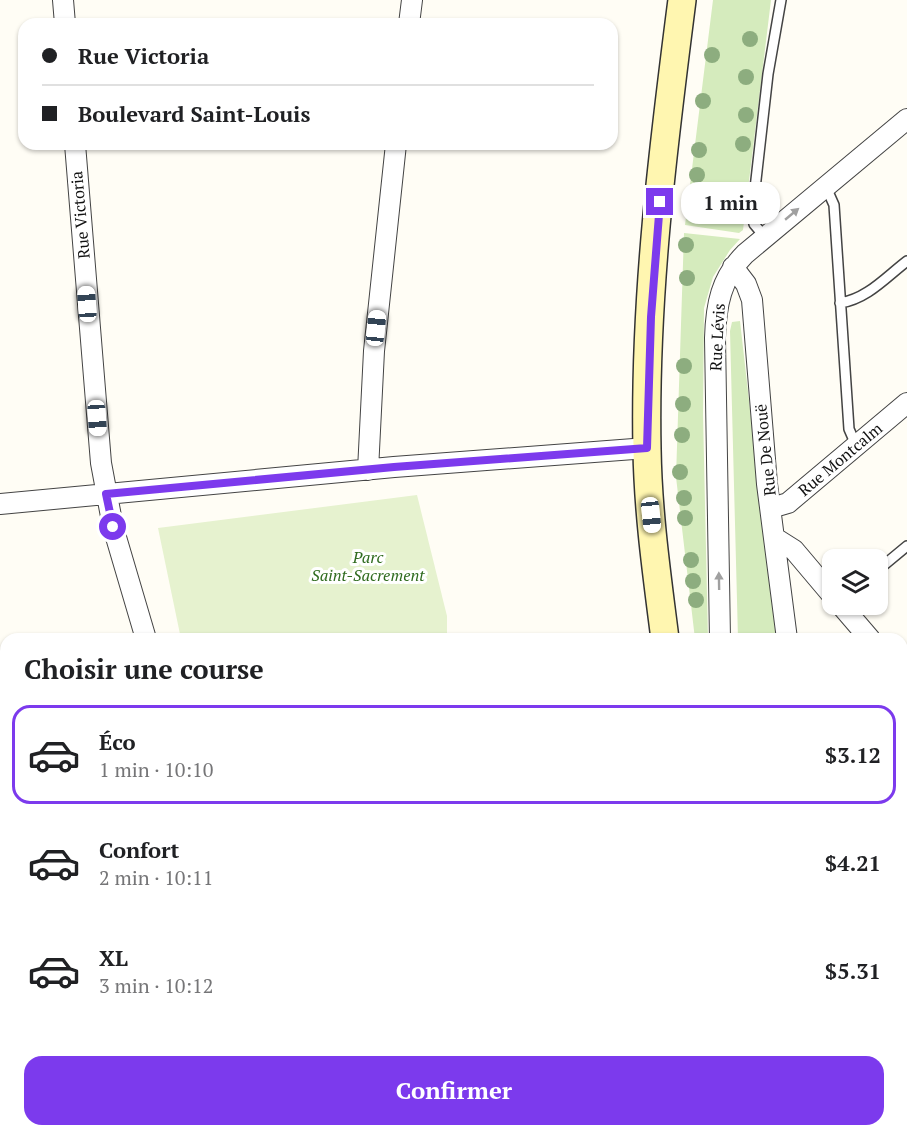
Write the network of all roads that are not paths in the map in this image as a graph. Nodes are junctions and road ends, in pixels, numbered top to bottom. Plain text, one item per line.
1 (63, 0) edge
2 (412, 0) edge
3 (682, 0) edge
4 (781, 0) edge
5 (64, 18) edge
6 (410, 18) edge
7 (907, 119) edge
8 (75, 150) edge
9 (395, 150) edge
10 (826, 187) junction
11 (765, 237) junction
12 (907, 261) edge
13 (733, 267) junction
14 (840, 303) junction
15 (907, 403) edge
16 (856, 445) junction
17 (647, 448) junction
18 (368, 470) junction
19 (106, 494) junction
20 (0, 504) edge
21 (771, 508) junction
22 (775, 538) junction
23 (907, 546) edge
24 (888, 562) edge
25 (822, 583) edge
26 (849, 615) edge
27 (144, 633) edge
28 (664, 633) edge
29 (720, 633) edge
30 (786, 633) edge
31 (865, 633) edge

1 - 5 street
2 - 6 street
3 - 17 street
4 - 11 lane
7 - 10 street, Rue Lévis
8 - 19 street, Rue Victoria
9 - 18 street
11 -> 10 street, Rue Lévis
10 - 14 lane
11 - 13 street, Rue Lévis
12 - 14 lane
13 - 21 street, Rue De Nouë
29 -> 13 street, Rue Lévis
14 - 16 lane
15 - 16 street, Rue Montcalm
16 - 21 street, Rue Montcalm
17 - 18 street
17 - 28 street
18 - 19 street
19 - 20 street
19 - 27 street, Rue Victoria
21 - 22 street, Rue De Nouë
22 - 25 street
22 - 30 street, Rue De Nouë
23 - 24 lane
26 - 31 street

